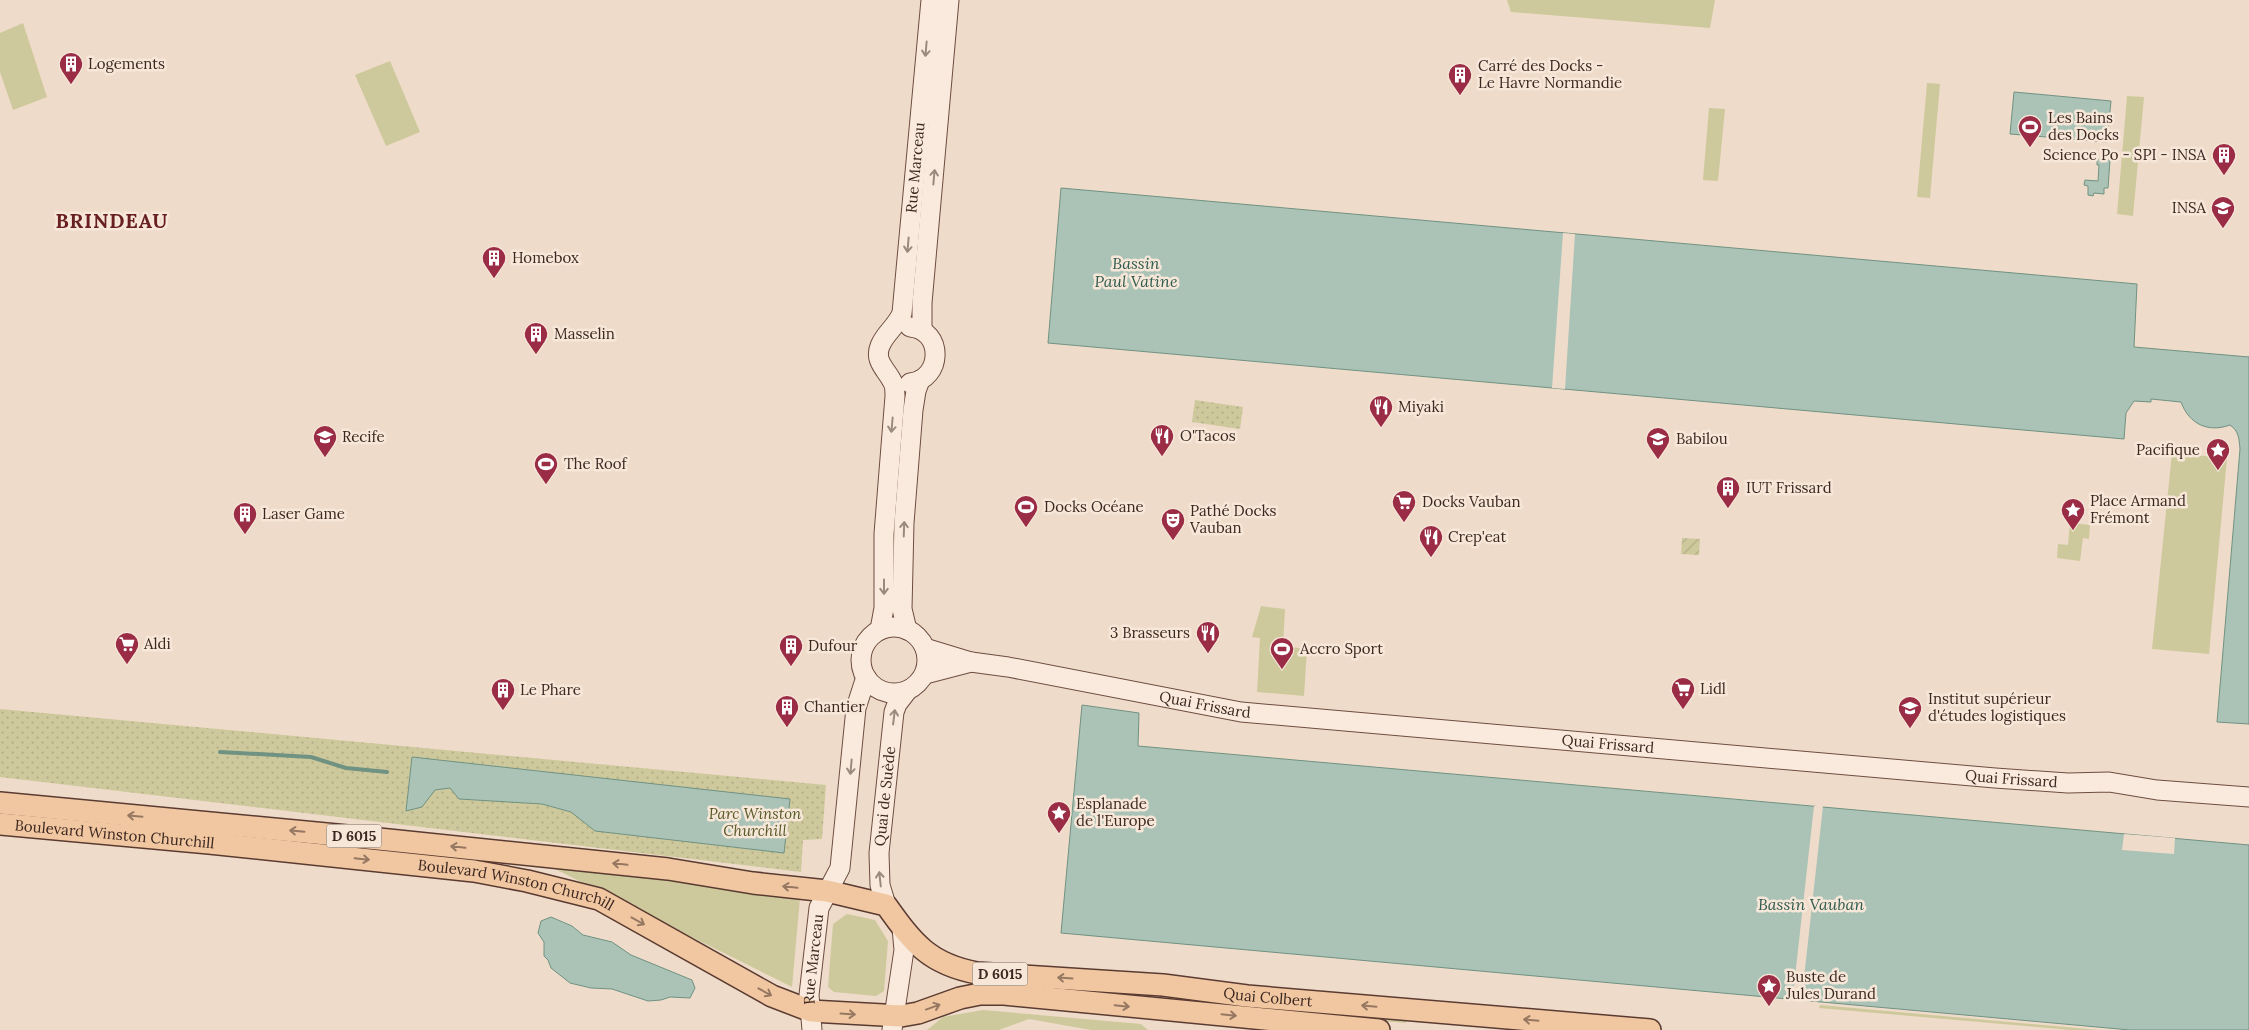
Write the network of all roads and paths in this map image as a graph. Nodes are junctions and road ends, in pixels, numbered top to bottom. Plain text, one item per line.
1 (931, 0) edge
2 (949, 0) edge
3 (922, 330) junction
4 (890, 332) junction
5 (890, 377) junction
6 (920, 380) junction
7 (880, 630) junction
8 (907, 630) junction
9 (925, 648) junction
10 (971, 662) junction
11 (924, 674) junction
12 (866, 677) junction
13 (908, 691) junction
14 (2249, 797) edge
15 (0, 803) edge
16 (0, 824) edge
17 (827, 891) junction
18 (886, 904) junction
19 (902, 928) junction
20 (1004, 994) joint
21 (812, 1021) edge
22 (893, 1023) edge
23 (1379, 1030) edge
24 (1650, 1030) edge

1 -> 4 main road, Rue Marceau
3 -> 2 main road, Rue Marceau
3 - 4 main road
3 - 6 main road
4 - 5 main road, Rue Marceau
5 - 6 main road
5 -> 7 main road, Rue Marceau
8 -> 6 main road
7 - 8 main road
7 - 12 main road
8 - 9 main road
9 - 10 main road, Quai Frissard
9 - 11 main road
10 - 11 main road, Quai Frissard
10 - 14 main road, Quai Frissard
11 - 13 main road
12 - 13 main road
12 -> 17 main road
18 -> 13 main road, Quai de Suède
17 -> 15 main road, Boulevard Winston Churchill / D 6015
16 -> 21 main road, Boulevard Winston Churchill / D 6015
17 - 18 main road, Boulevard Winston Churchill / D 6015
17 - 21 main road, Rue Marceau
18 - 19 main road
19 - 22 main road
24 -> 19 main road, Quai Colbert / D 6015
22 -> 20 main road, Boulevard Winston Churchill / D 6015
20 -> 23 main road, Quai Colbert / D 6015
21 -> 22 main road, Boulevard Winston Churchill / D 6015

